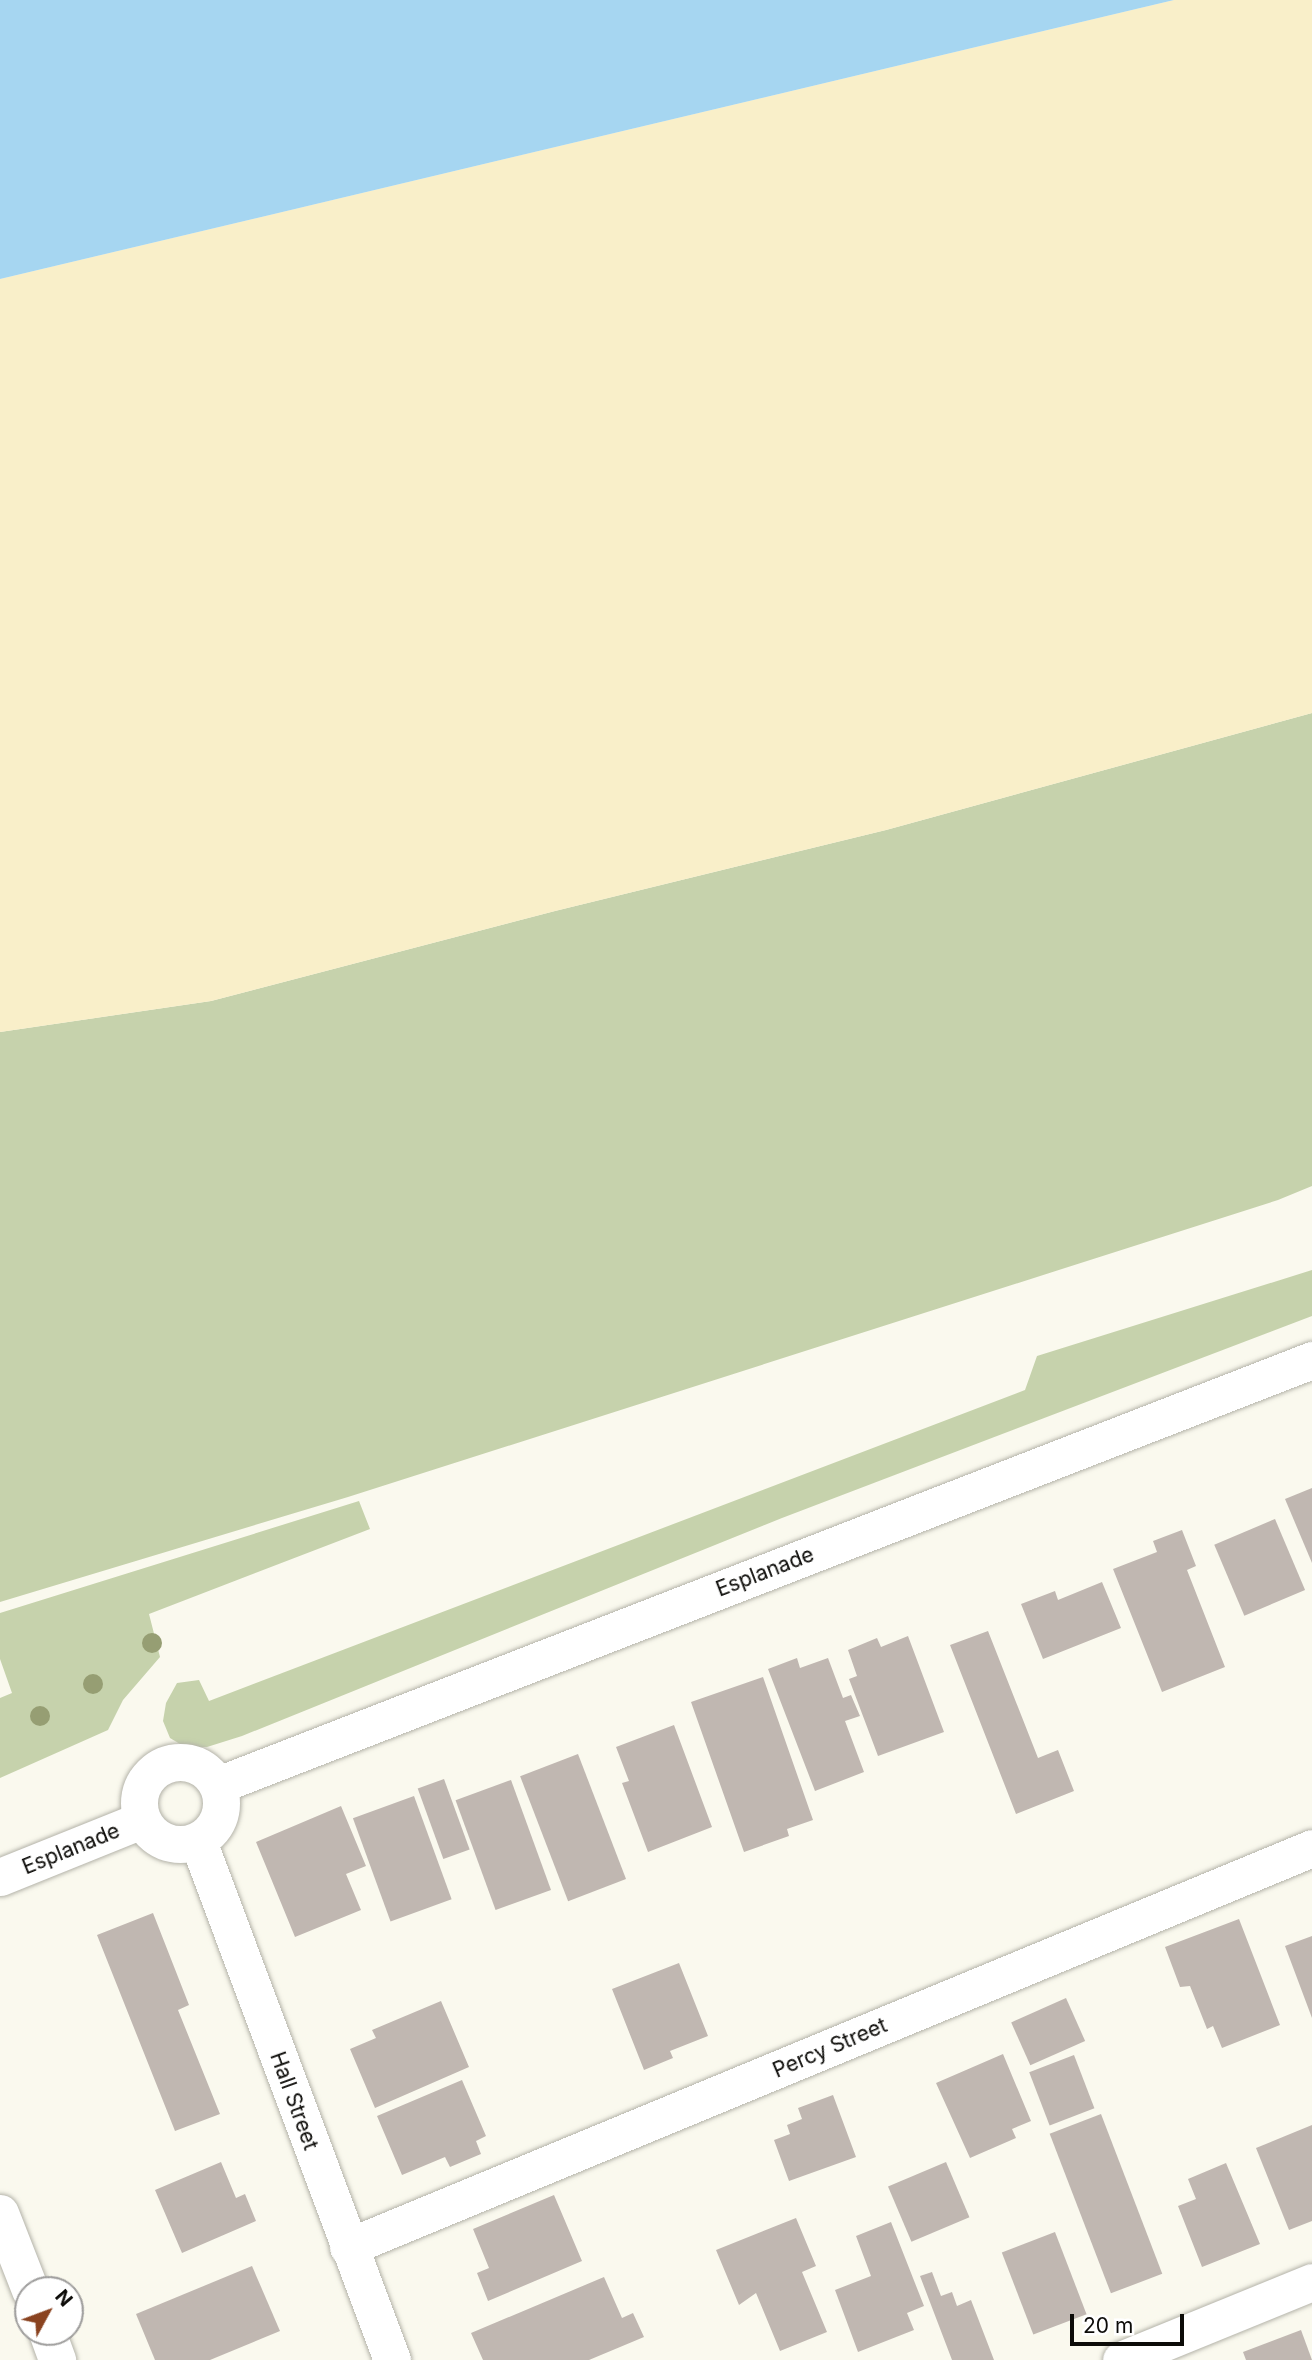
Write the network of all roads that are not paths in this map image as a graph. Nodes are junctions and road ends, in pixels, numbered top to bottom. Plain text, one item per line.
1 (1312, 1360) edge
2 (218, 1784) junction
3 (142, 1820) junction
4 (198, 1840) junction
5 (1312, 1848) edge
6 (0, 1877) edge
7 (0, 2213) edge
8 (348, 2247) junction
9 (25, 2276) edge
10 (1312, 2283) edge
11 (392, 2360) edge
12 (1121, 2360) edge

1 - 2 street, Esplanade
2 - 3 street
2 - 4 street
3 - 4 street
3 - 6 street, Esplanade
4 - 8 street, Hall Street
5 - 8 street, Percy Street
7 - 9 street
8 - 11 street, Hall Street
10 - 12 street

